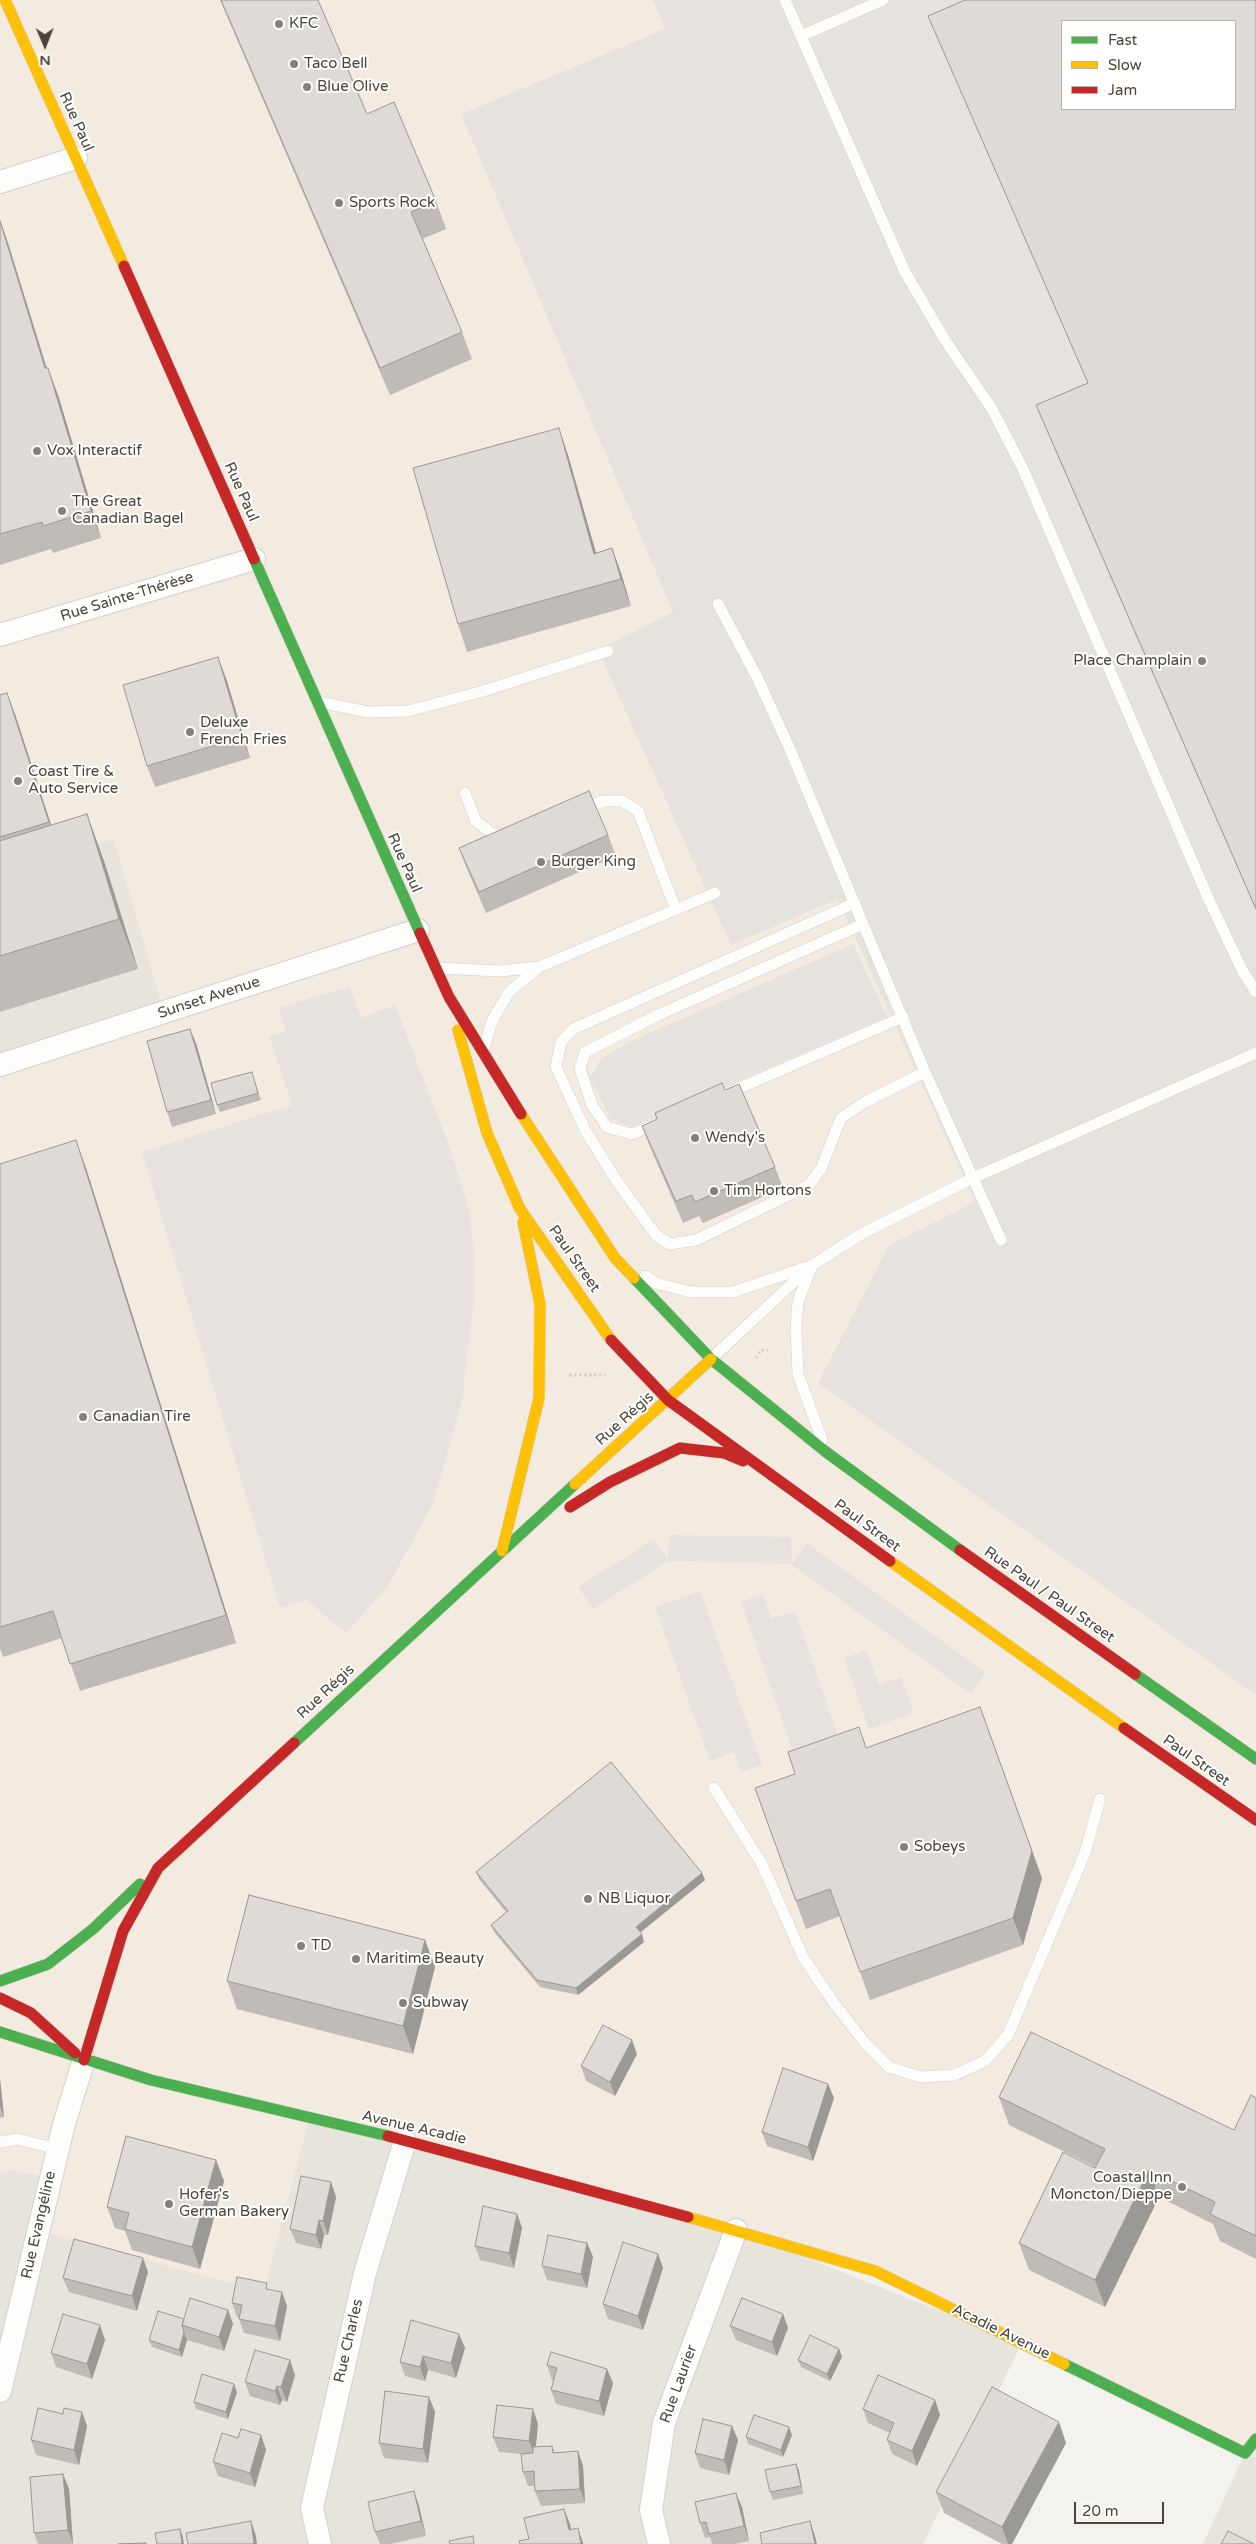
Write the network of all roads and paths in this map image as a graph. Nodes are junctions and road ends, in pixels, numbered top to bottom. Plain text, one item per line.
1 (5, 0) edge
2 (785, 0) edge
3 (883, 0) edge
4 (800, 36) junction
5 (76, 158) junction
6 (0, 182) edge
7 (254, 559) junction
8 (718, 604) dead end
9 (0, 636) edge
10 (608, 651) dead end
11 (317, 702) junction
12 (466, 793) dead end
13 (572, 813) edge
14 (515, 835) edge
15 (715, 893) dead end
16 (855, 903) junction
17 (676, 910) junction
18 (863, 924) junction
19 (418, 930) junction
20 (539, 967) junction
21 (435, 968) junction
22 (1256, 992) edge
23 (449, 997) junction
24 (903, 1017) junction
25 (482, 1052) junction
26 (1256, 1053) edge
27 (0, 1065) edge
28 (925, 1072) junction
29 (717, 1098) edge
30 (664, 1121) edge
31 (973, 1178) junction
32 (520, 1208) junction
33 (1001, 1240) dead end
34 (615, 1258) junction
35 (811, 1266) junction
36 (768, 1350) dead end
37 (710, 1359) junction
38 (753, 1363) dead end
39 (565, 1375) dead end
40 (608, 1376) dead end
41 (668, 1400) junction
42 (826, 1452) junction
43 (769, 1473) junction
44 (502, 1551) junction
45 (1256, 1759) edge
46 (714, 1788) dead end
47 (1100, 1800) dead end
48 (1256, 1820) edge
49 (158, 1868) junction
50 (0, 1981) edge
51 (0, 1998) edge
52 (0, 2032) edge
53 (84, 2060) junction
54 (405, 2141) junction
55 (0, 2142) edge
56 (58, 2149) junction
57 (736, 2230) junction
58 (0, 2391) edge
59 (1252, 2450) edge
60 (320, 2544) edge
61 (659, 2544) edge

1 - 5 main road, Rue Paul
2 - 4 lane
3 - 4 lane
4 - 22 lane
5 - 6 street
5 - 7 main road, Rue Paul
7 - 9 street, Rue Sainte-Thérèse
7 - 11 main road, Rue Paul
8 - 16 lane
10 - 11 lane
11 - 19 main road, Rue Paul
12 - 14 lane
13 - 17 lane
15 - 17 lane
16 - 18 lane
16 - 28 lane
17 - 20 lane
18 - 24 lane
18 - 30 lane
19 - 21 main road, Rue Paul
19 - 27 street, Sunset Avenue
20 - 21 lane
20 - 25 lane
21 - 23 main road, Rue Paul
23 - 25 main road
23 - 32 main road, Paul Street
24 - 28 lane
24 - 29 lane
25 - 34 main road
26 - 31 lane
28 - 31 lane
31 - 33 lane
31 - 35 lane
32 - 41 main road, Paul Street
32 - 44 main road
34 - 35 lane
34 - 37 main road
35 - 37 lane
35 - 42 lane
36 - 38 path
37 - 41 main road, Rue Régis
37 - 42 main road
39 - 40 path
41 - 43 main road, Paul Street
41 - 44 main road, Rue Régis
42 - 45 main road, Rue Paul / Paul Street
43 - 44 main road
43 - 48 main road, Paul Street
44 - 49 main road, Rue Régis
46 - 47 lane
49 - 50 main road
49 - 53 main road, Rue Régis
51 - 53 main road
52 - 53 main road
53 - 54 main road, Avenue Acadie
53 - 56 street, Rue Evangéline
54 - 57 main road, Avenue Acadie
54 - 60 street, Rue Charles
55 - 56 lane
56 - 58 street, Rue Evangéline
57 - 59 main road, Acadie Avenue
57 - 61 street, Rue Laurier

